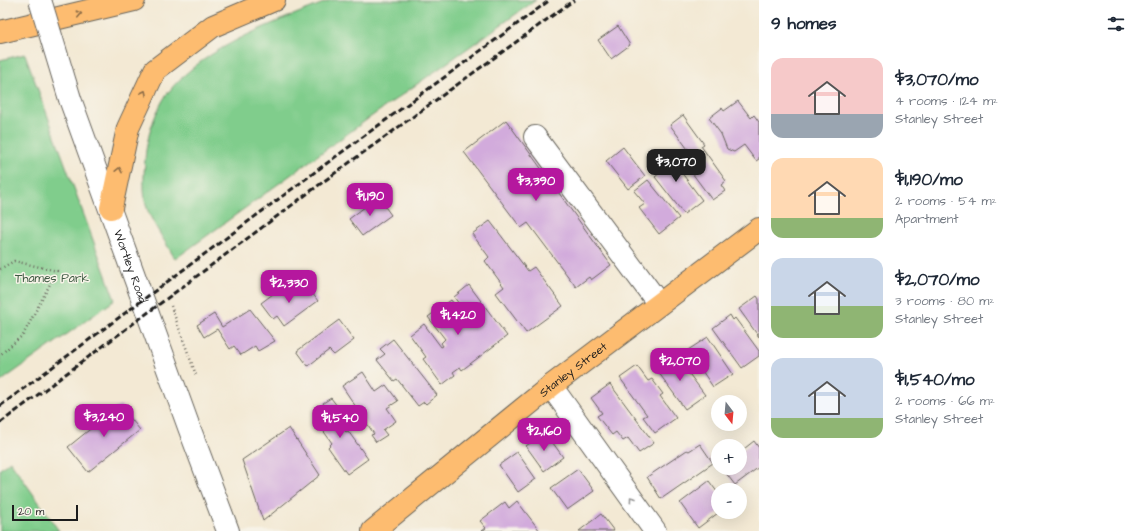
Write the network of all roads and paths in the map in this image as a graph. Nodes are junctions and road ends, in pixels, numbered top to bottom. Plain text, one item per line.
1 (40, 0) edge
2 (134, 0) edge
3 (274, 0) edge
4 (0, 32) edge
5 (536, 136) dead end
6 (111, 208) junction
7 (759, 229) edge
8 (0, 269) edge
9 (659, 304) junction
10 (0, 355) edge
11 (551, 386) junction
12 (228, 531) edge
13 (372, 531) edge
14 (655, 531) edge

1 - 6 street, Wortley Road, bridge
4 -> 2 main road
6 -> 3 main road
5 - 9 street
6 - 12 street, Wortley Road
7 - 9 main road, Stanley Street
8 - 10 path
9 - 11 main road, Stanley Street
11 - 13 main road, Stanley Street
14 -> 11 street

